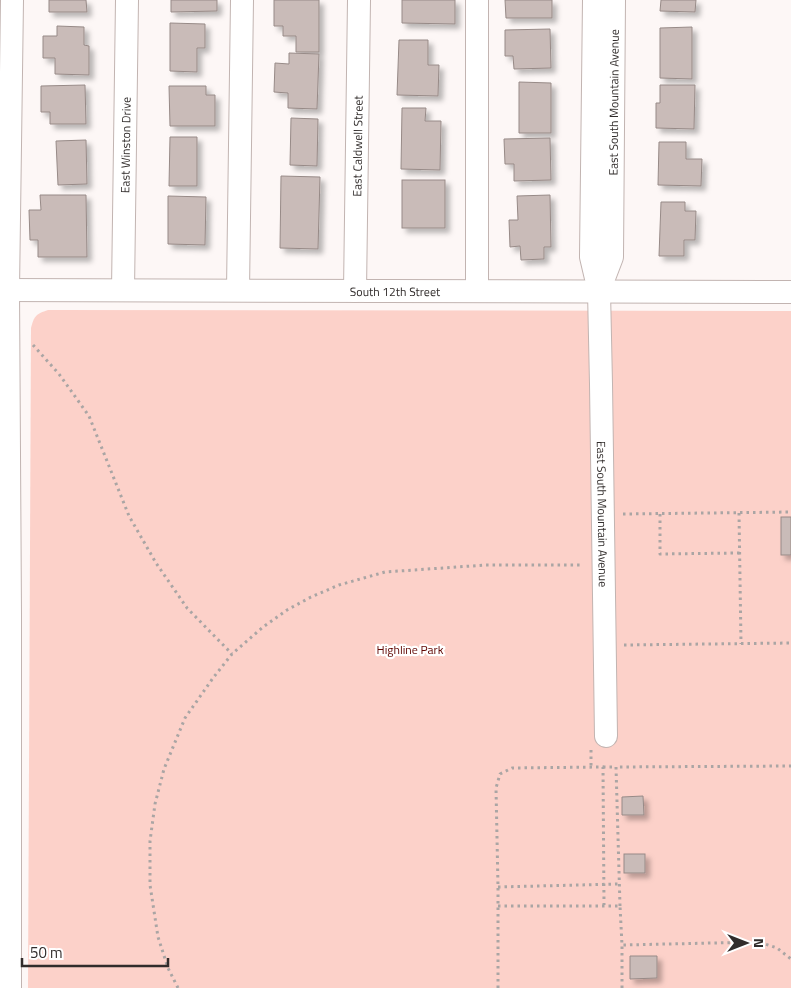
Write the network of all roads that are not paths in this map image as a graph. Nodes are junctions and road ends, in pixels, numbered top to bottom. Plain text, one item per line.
1 (12, 0) edge
2 (127, 0) edge
3 (242, 0) edge
4 (359, 0) edge
5 (477, 0) edge
6 (594, 0) edge
7 (614, 0) edge
8 (4, 290) edge
9 (124, 290) junction
10 (238, 290) junction
11 (356, 291) junction
12 (477, 291) junction
13 (599, 291) junction
14 (791, 292) edge
15 (606, 736) dead end
16 (10, 988) edge

1 - 8 street
2 - 9 street, East Winston Drive
3 - 10 street
4 - 11 street, East Caldwell Street
5 - 12 street
6 - 13 street, East South Mountain Avenue
7 - 13 street, East South Mountain Avenue
8 - 9 street, South 12th Street
8 - 16 street
9 - 10 street, South 12th Street
10 - 11 street, South 12th Street
11 - 12 street, South 12th Street
12 - 13 street, South 12th Street
13 - 14 street, South 12th Street
13 - 15 street, East South Mountain Avenue

